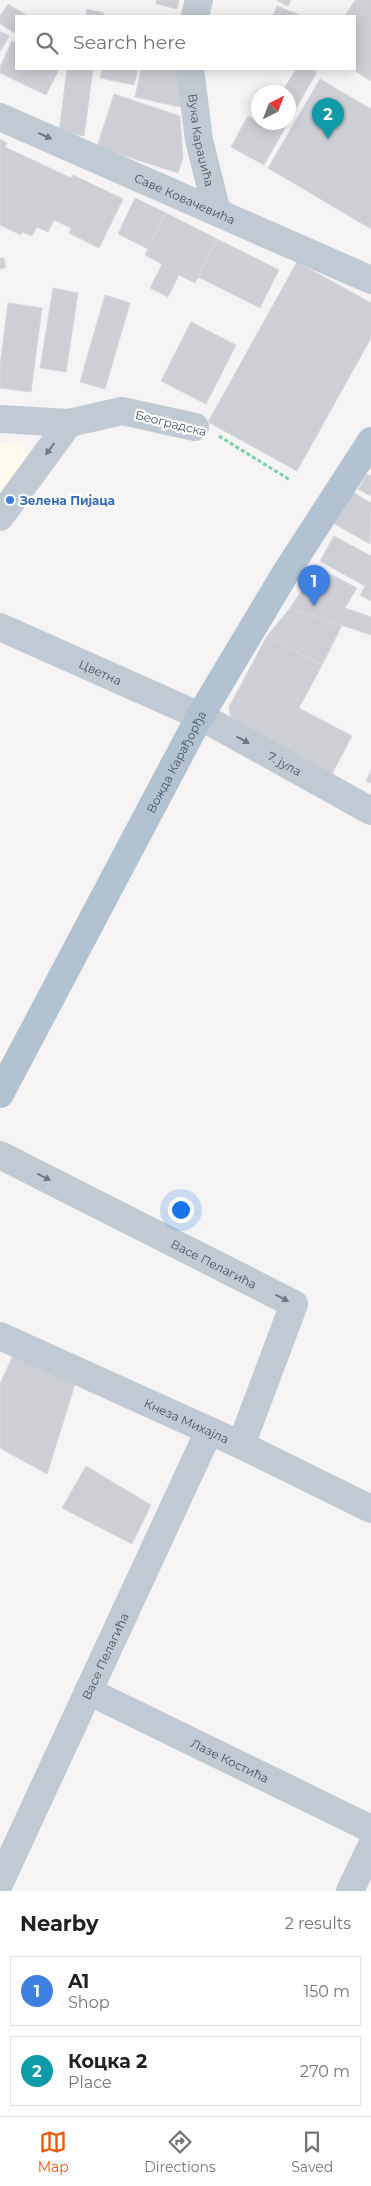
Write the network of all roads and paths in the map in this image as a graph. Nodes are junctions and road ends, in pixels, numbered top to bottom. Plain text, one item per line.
1 (199, 0) edge
2 (195, 15) edge
3 (190, 70) edge
4 (0, 117) edge
5 (217, 212) junction
6 (371, 280) edge
7 (0, 419) edge
8 (69, 423) junction
9 (195, 427) joint
10 (371, 441) edge
11 (290, 480) dead end
12 (0, 517) edge
13 (0, 627) edge
14 (200, 716) junction
15 (371, 811) edge
16 (0, 1094) edge
17 (0, 1155) edge
18 (0, 1336) edge
19 (209, 1431) junction
20 (241, 1445) junction
21 (371, 1509) edge
22 (88, 1691) junction
23 (371, 1830) edge
24 (371, 1846) edge
25 (0, 1882) edge
26 (350, 1891) edge

1 - 2 street
3 - 5 street, Вука Караџића
4 -> 5 street, Саве Ковачевића
5 - 6 street, Саве Ковачевића
7 - 8 street, Београдска
8 - 9 street, Београдска
8 -> 12 street
9 - 11 path, Београдска
10 - 14 main road, Вожда Карађорђа
13 - 14 street, Цветна
14 -> 15 street, 7. јула
14 - 16 main road, Вожда Карађорђа
17 -> 20 street, Васе Пелагића
18 - 19 street, Кнеза Михајла
19 - 20 street, Кнеза Михајла
19 - 22 street, Васе Пелагића
20 - 21 street, Кнеза Михајла
22 - 23 street, Лазе Костића
22 - 25 street, Васе Пелагића
24 - 26 street

